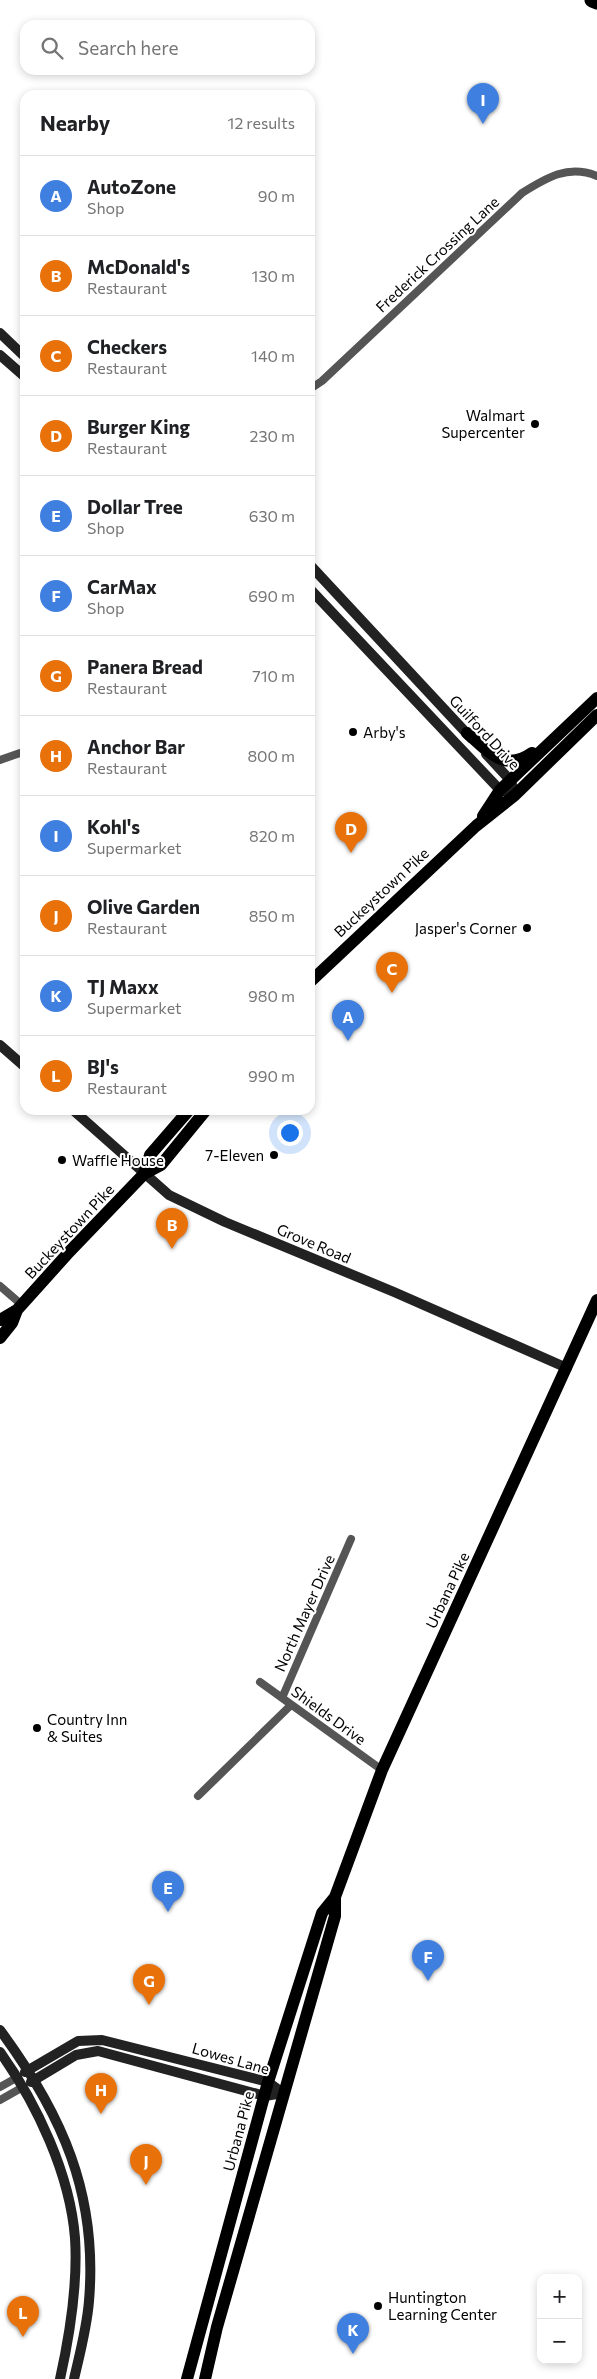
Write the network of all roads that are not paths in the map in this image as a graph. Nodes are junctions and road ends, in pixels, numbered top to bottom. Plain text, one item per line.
1 (592, 0) edge
2 (597, 2) edge
3 (597, 176) edge
4 (0, 333) edge
5 (20, 352) edge
6 (0, 355) edge
7 (20, 373) edge
8 (315, 386) edge
9 (315, 570) edge
10 (315, 594) edge
11 (597, 698) edge
12 (597, 715) edge
13 (466, 733) junction
14 (559, 734) junction
15 (20, 753) dead end
16 (0, 760) edge
17 (511, 781) junction
18 (500, 790) junction
19 (515, 795) junction
20 (476, 826) junction
21 (315, 977) edge
22 (0, 1045) edge
23 (20, 1063) edge
24 (79, 1115) edge
25 (185, 1115) edge
26 (202, 1115) edge
27 (144, 1174) junction
28 (0, 1286) edge
29 (597, 1300) edge
30 (19, 1308) junction
31 (0, 1320) edge
32 (0, 1338) edge
33 (567, 1368) junction
34 (351, 1539) dead end
35 (260, 1682) dead end
36 (282, 1698) junction
37 (291, 1705) junction
38 (382, 1770) junction
39 (198, 1796) dead end
40 (335, 1897) junction
41 (0, 2030) edge
42 (0, 2052) edge
43 (29, 2069) junction
44 (18, 2077) junction
45 (36, 2080) junction
46 (268, 2082) junction
47 (0, 2087) edge
48 (23, 2087) junction
49 (283, 2093) junction
50 (265, 2096) junction
51 (0, 2100) edge
52 (60, 2379) edge
53 (74, 2379) edge
54 (187, 2379) edge
55 (204, 2379) edge

1 - 2 highway
3 - 8 street, Frederick Crossing Lane
4 - 5 main road
6 - 7 main road
9 - 13 main road, Guilford Drive
10 - 18 main road, Guilford Drive
11 - 14 main road, Buckeystown Pike
12 - 19 main road, Buckeystown Pike
13 - 14 main road
13 - 17 main road, Guilford Drive
14 - 17 main road, Buckeystown Pike
15 - 16 street
17 - 18 main road, Buckeystown Pike
17 - 19 main road, Guilford Drive
18 - 19 main road, Guilford Drive
18 - 20 main road, Buckeystown Pike
19 - 20 main road, Buckeystown Pike
20 - 21 main road, Buckeystown Pike
22 - 23 main road
24 - 27 main road, Grove Road
25 - 27 main road, Buckeystown Pike
26 - 27 main road, Buckeystown Pike
27 - 30 main road, Buckeystown Pike
27 - 33 main road, Grove Road
28 - 30 street
29 - 33 main road, Urbana Pike
30 - 31 main road, Buckeystown Pike
30 - 32 main road, Buckeystown Pike
33 - 38 main road, Urbana Pike
34 - 36 street, North Mayer Drive
35 - 36 street, Shields Drive
36 - 37 street, Shields Drive
37 - 38 street, Shields Drive
37 - 39 street
38 - 40 main road, Urbana Pike
40 - 46 main road, Urbana Pike
40 - 49 main road, Urbana Pike
41 - 43 main road
42 - 44 main road
43 - 44 main road, Lowes Lane
43 - 45 main road
43 - 46 main road, Lowes Lane
44 - 47 street, Lowes Lane
44 - 48 main road
45 - 48 main road, Lowes Lane
45 - 50 main road, Lowes Lane
45 - 53 main road
46 - 49 main road, Lowes Lane
46 - 50 main road, Urbana Pike
48 - 51 street, Lowes Lane
48 - 52 main road
49 - 50 main road, Lowes Lane
49 - 55 main road, Urbana Pike
50 - 54 main road, Urbana Pike

